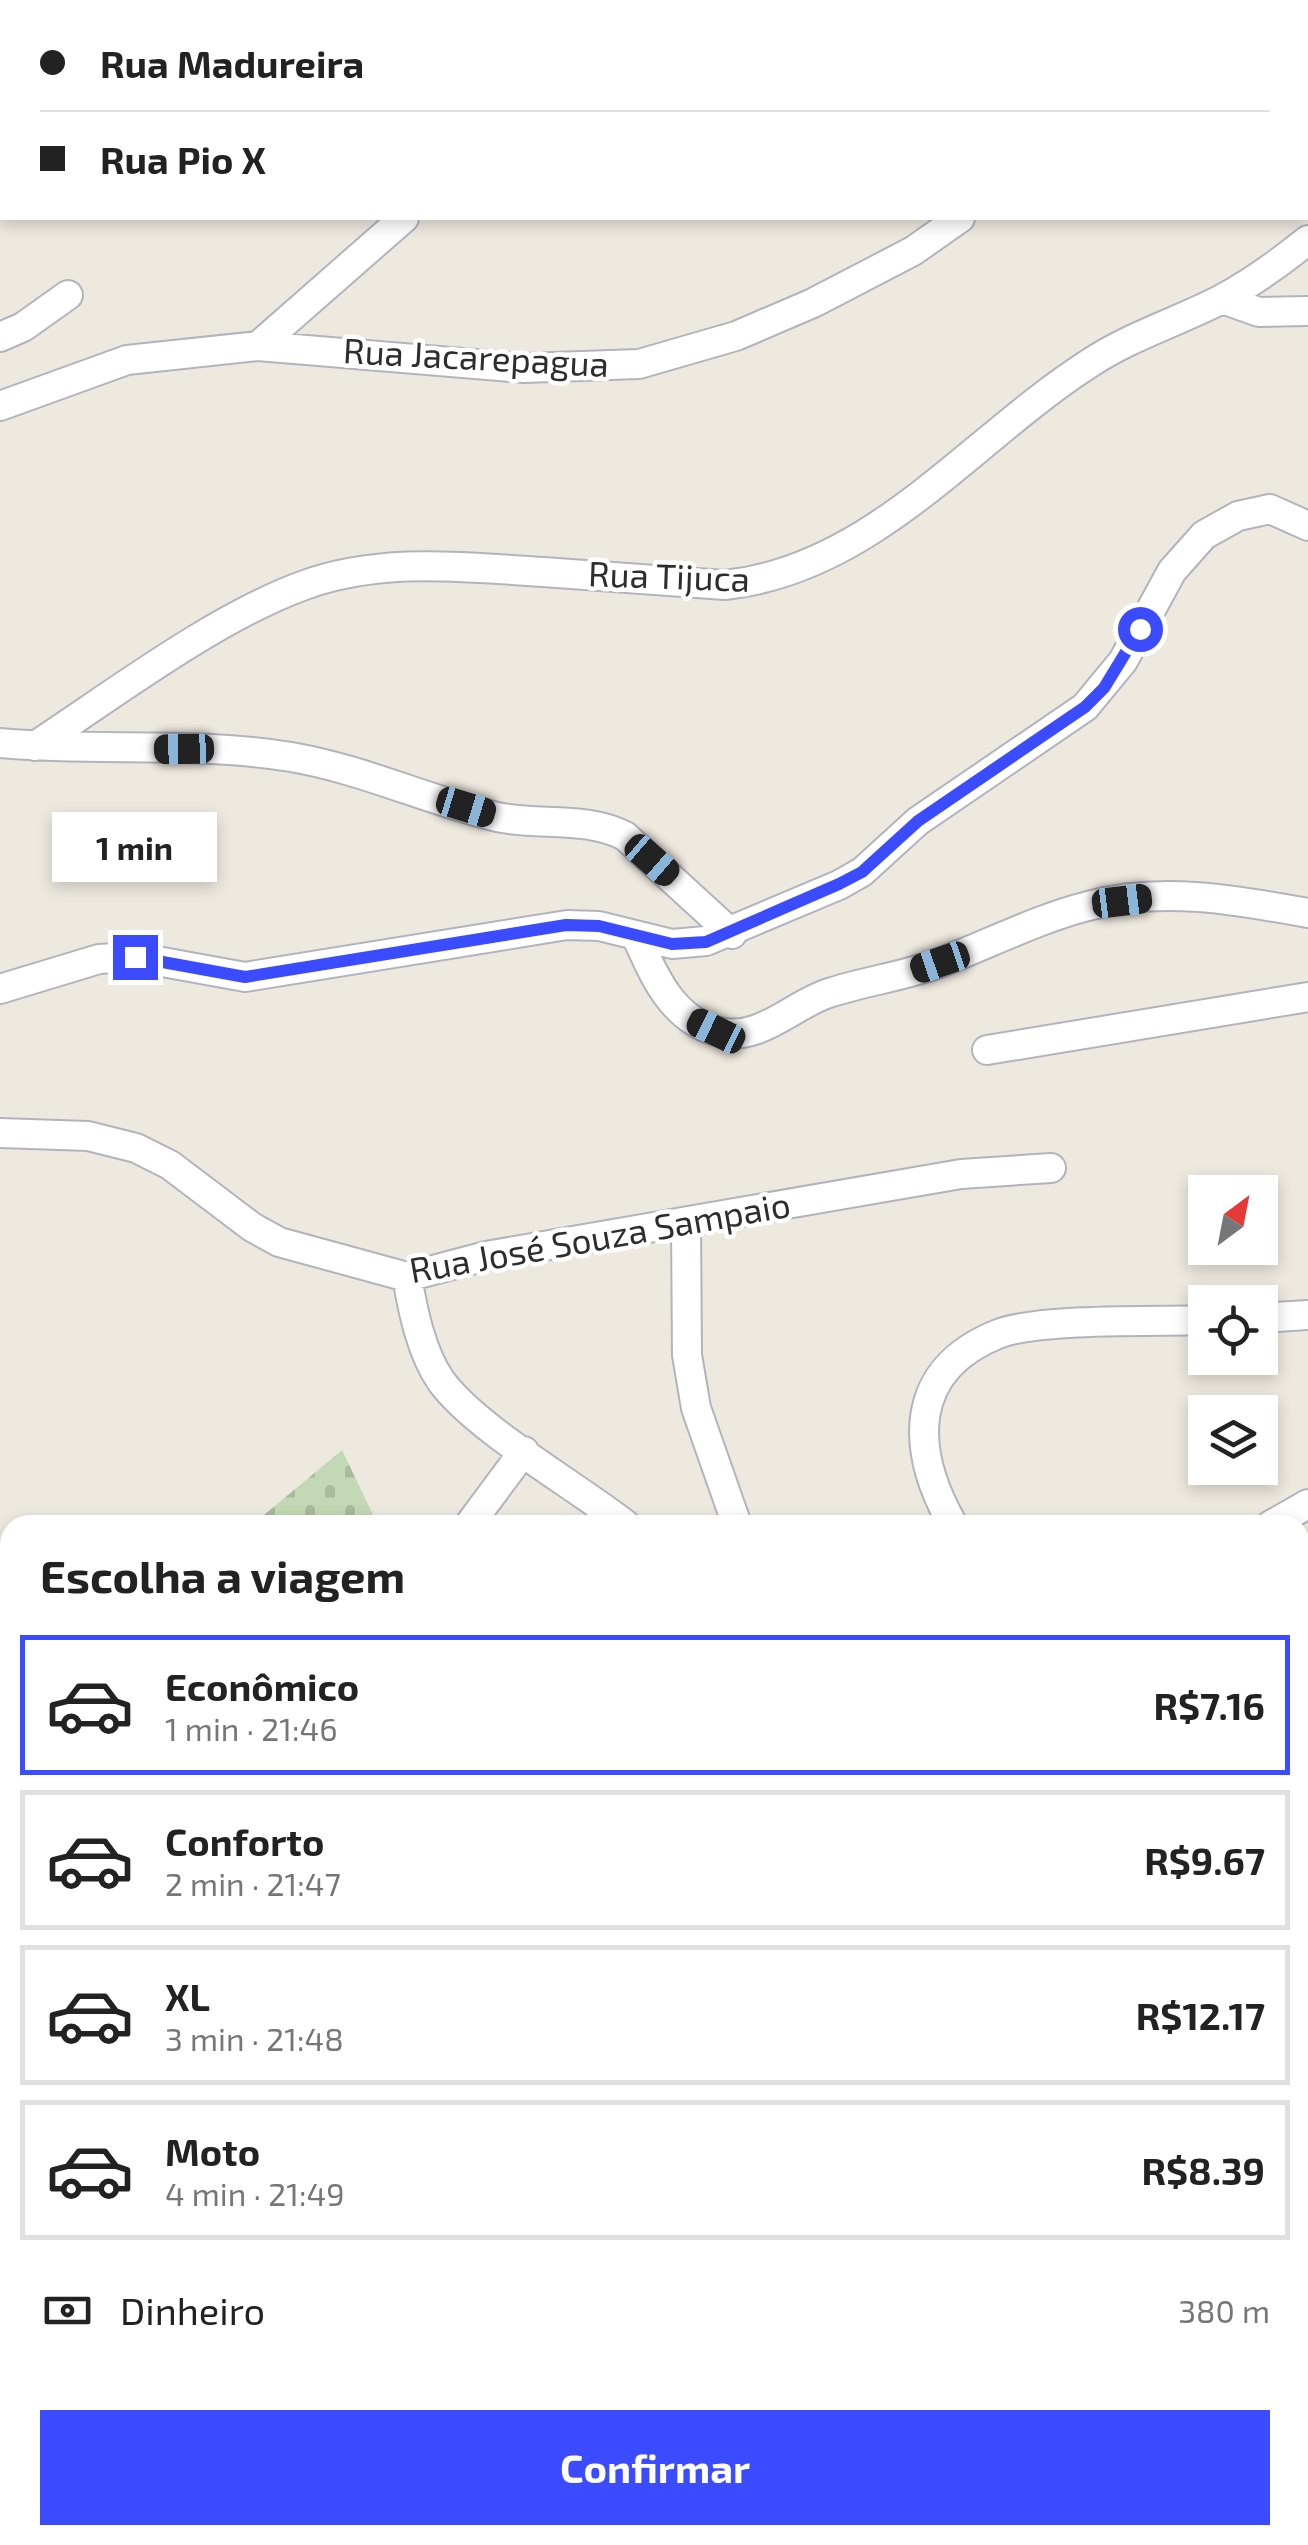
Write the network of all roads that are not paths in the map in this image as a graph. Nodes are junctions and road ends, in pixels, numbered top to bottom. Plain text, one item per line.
1 (402, 220) edge
2 (957, 220) edge
3 (1308, 240) edge
4 (68, 295) dead end
5 (1222, 299) junction
6 (1308, 312) edge
7 (0, 338) edge
8 (258, 346) junction
9 (0, 406) edge
10 (1308, 526) edge
11 (0, 743) edge
12 (35, 746) junction
13 (1308, 912) edge
14 (732, 934) junction
15 (636, 936) junction
16 (0, 989) edge
17 (1308, 996) edge
18 (987, 1050) dead end
19 (0, 1133) edge
20 (1051, 1168) dead end
21 (686, 1224) junction
22 (407, 1277) junction
23 (1308, 1314) edge
24 (1278, 1316) edge
25 (1188, 1321) edge
26 (524, 1451) junction
27 (476, 1515) edge
28 (612, 1515) edge
29 (733, 1515) edge
30 (950, 1515) edge

1 - 8 street
2 - 8 street, Rua Jacarepagua
3 - 5 street, Rua Tijuca
4 - 7 street
5 - 6 street
5 - 12 street, Rua Tijuca
8 - 9 street, Rua Jacarepagua
10 - 14 street
11 - 12 street
12 - 14 street
13 - 15 street
14 - 15 street
15 - 16 street
17 - 18 street
19 - 22 street, Rua José Souza Sampaio
20 - 21 street, Rua José Souza Sampaio
21 - 22 street, Rua José Souza Sampaio
21 - 29 street
22 - 26 street
23 - 24 street
25 - 30 street
26 - 27 street
26 - 28 street

